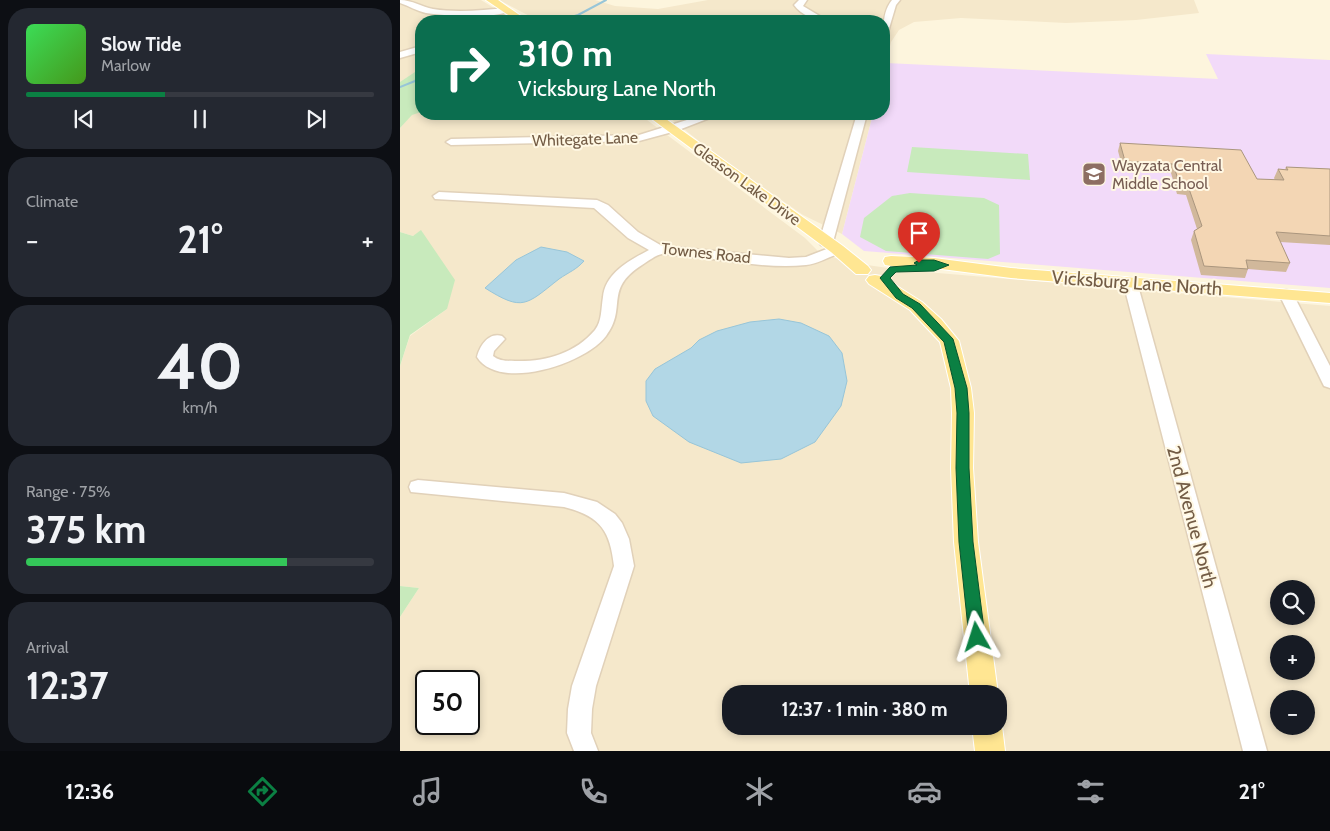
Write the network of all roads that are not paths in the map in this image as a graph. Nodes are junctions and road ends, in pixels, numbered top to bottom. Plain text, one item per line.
1 (491, 0) edge
2 (802, 0) edge
3 (896, 0) edge
4 (400, 1) edge
5 (507, 10) junction
6 (514, 15) edge
7 (813, 15) edge
8 (889, 15) edge
9 (415, 51) edge
10 (400, 55) edge
11 (659, 120) edge
12 (697, 120) edge
13 (861, 120) edge
14 (672, 129) junction
15 (451, 142) dead end
16 (438, 196) dead end
17 (835, 248) junction
18 (659, 250) junction
19 (879, 270) junction
20 (1130, 282) junction
21 (1286, 294) junction
22 (1330, 298) edge
23 (497, 339) dead end
24 (1330, 382) edge
25 (418, 487) dead end
26 (983, 685) edge
27 (988, 735) edge
28 (586, 751) edge
29 (990, 751) edge
30 (1254, 751) edge

1 - 5 main road
2 - 7 street
3 - 8 street
4 - 5 street
5 - 6 main road
9 - 10 street
11 - 14 main road, Gleason Lake Drive
12 - 14 street, Whitegate Lane
13 - 17 street
14 - 15 street, Whitegate Lane
14 - 17 main road, Gleason Lake Drive
16 - 18 street, Townes Road
17 - 18 street, Townes Road
17 - 19 main road, Gleason Lake Drive
18 - 23 street
19 - 20 main road, Vicksburg Lane North
19 - 26 main road, Gleason Lake Drive
20 - 21 main road, Vicksburg Lane North
20 - 30 street, 2nd Avenue North
21 - 22 main road, Vicksburg Lane North
21 - 24 street
25 - 28 street
27 - 29 main road

